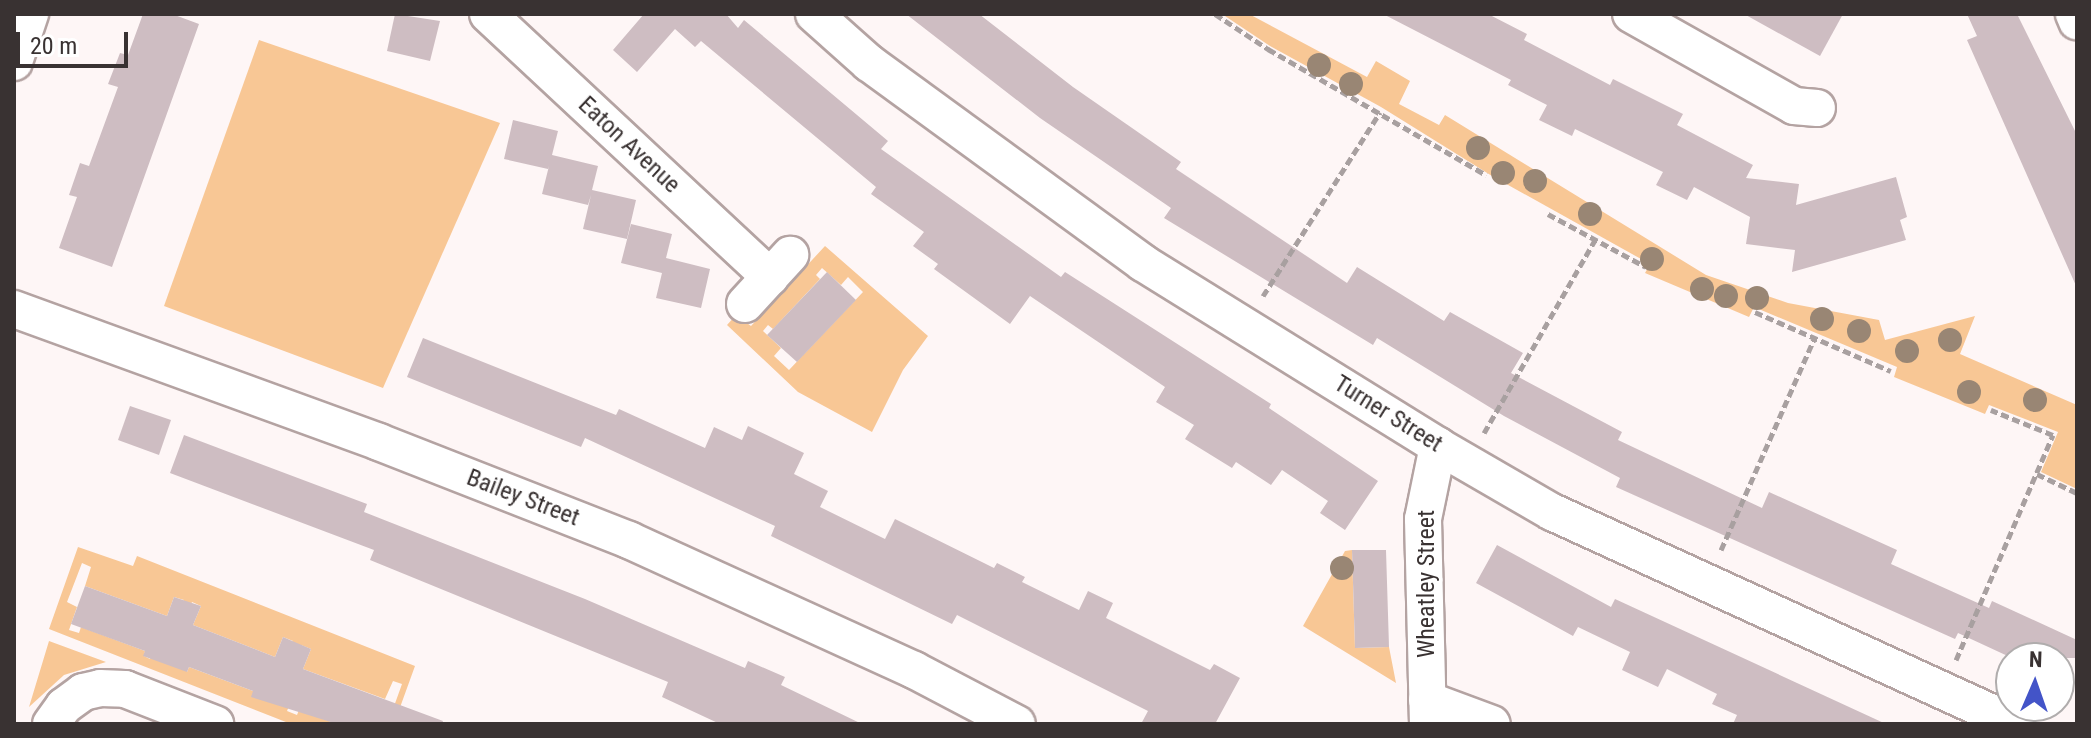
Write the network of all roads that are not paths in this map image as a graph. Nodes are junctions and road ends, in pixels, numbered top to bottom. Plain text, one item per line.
1 (30, 14) edge
2 (488, 14) edge
3 (814, 14) edge
4 (1631, 14) edge
5 (2074, 14) edge
6 (2077, 21) edge
7 (14, 62) edge
8 (1817, 108) dead end
9 (745, 304) dead end
10 (14, 309) edge
11 (1438, 446) junction
12 (1428, 712) edge
13 (51, 724) edge
14 (215, 724) edge
15 (1017, 724) edge
16 (1492, 724) edge
17 (2016, 724) edge

1 - 7 street
2 - 9 street, Eaton Avenue
3 - 11 street, Turner Street
4 - 8 street
5 - 6 street
10 - 15 street, Bailey Street
11 - 12 street, Wheatley Street
11 - 17 street, Turner Street
12 - 16 street
13 - 14 street

